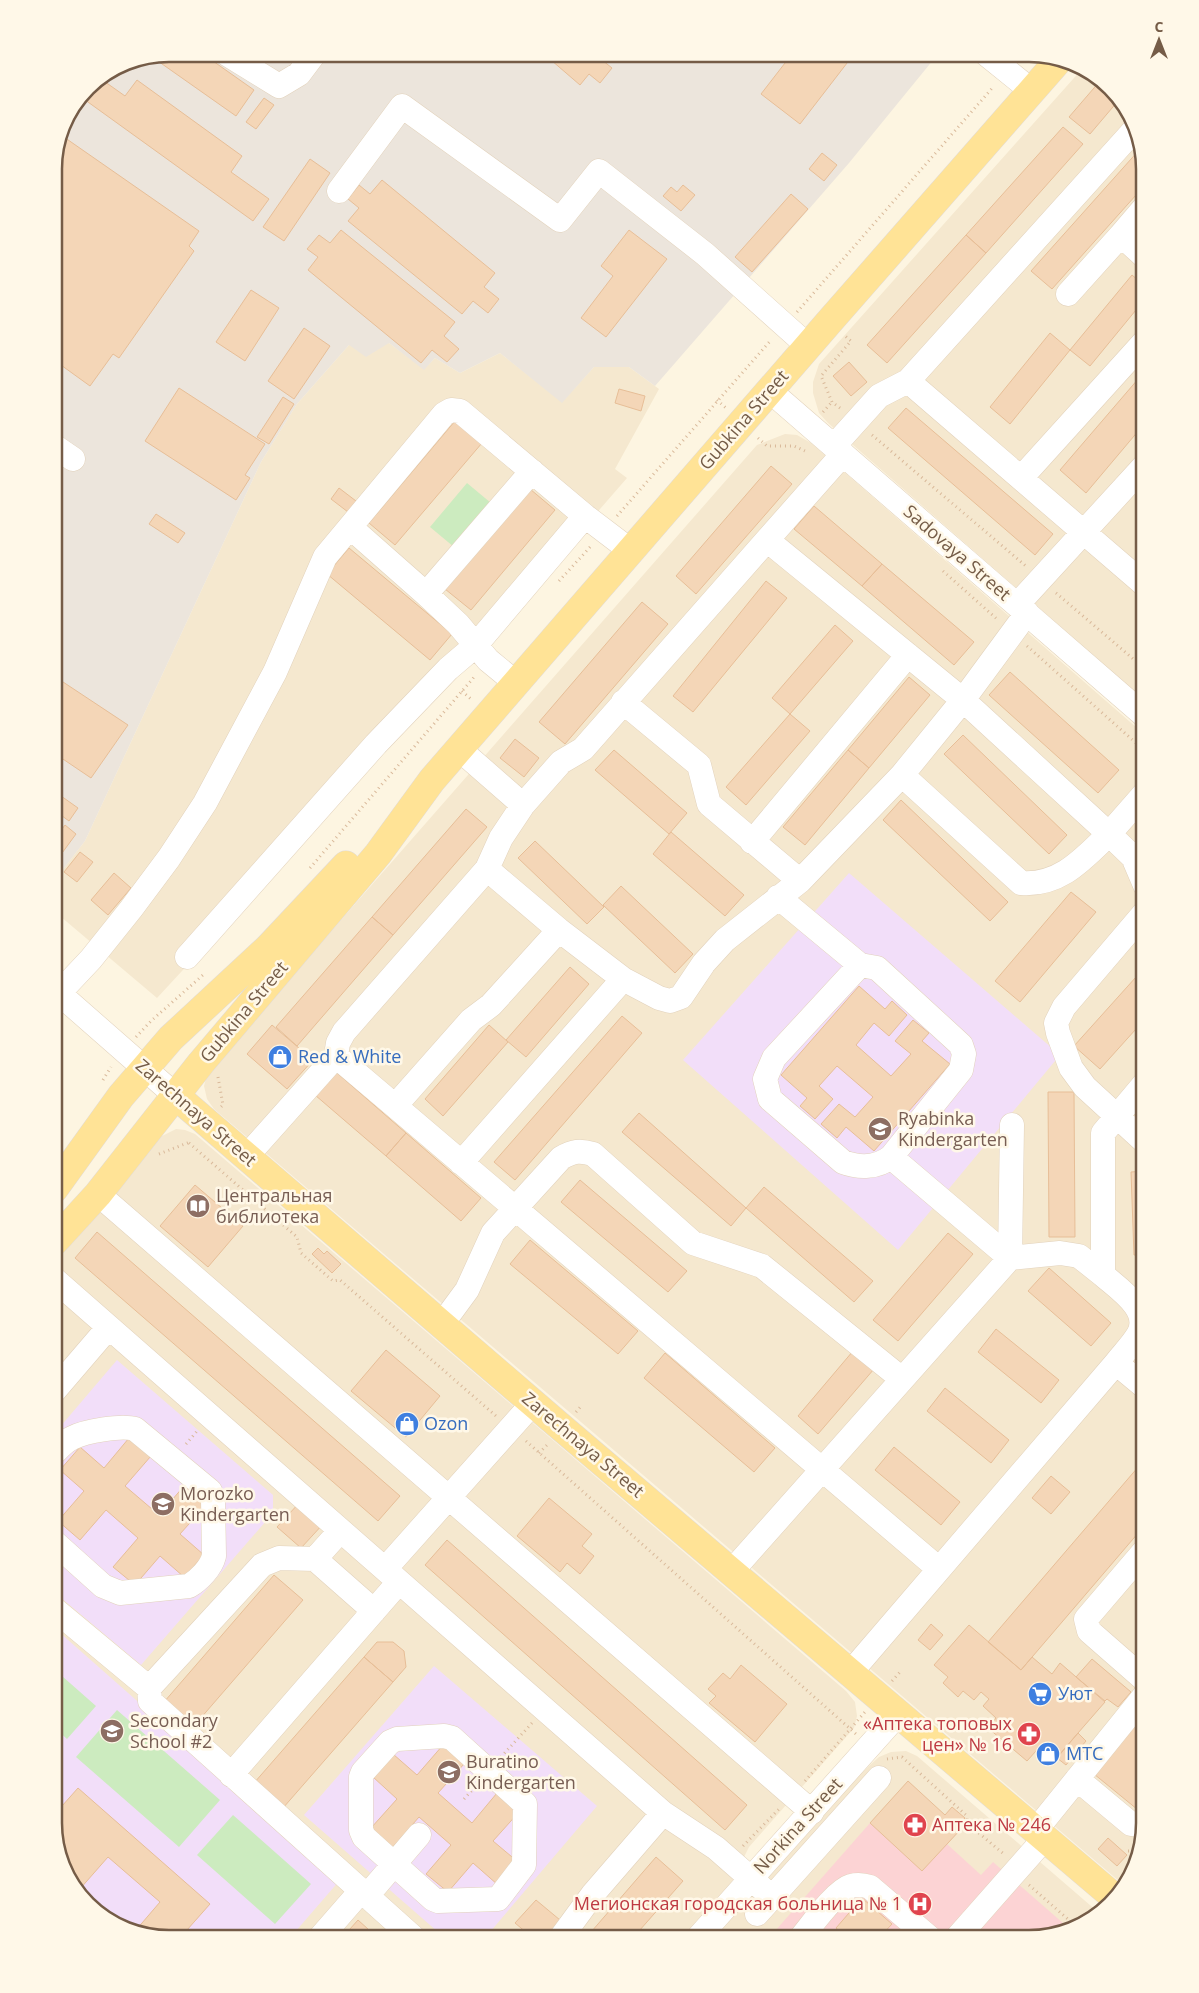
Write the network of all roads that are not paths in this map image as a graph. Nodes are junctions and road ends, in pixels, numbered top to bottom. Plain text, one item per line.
1 (242, 63) edge
2 (308, 63) edge
3 (997, 63) edge
4 (1054, 66) edge
5 (1032, 91) junction
6 (1131, 134) edge
7 (339, 191) dead end
8 (1136, 218) edge
9 (1121, 235) junction
10 (1136, 249) edge
11 (1068, 294) dead end
12 (808, 346) junction
13 (1136, 351) edge
14 (908, 381) junction
15 (770, 391) junction
16 (63, 453) edge
17 (836, 456) junction
18 (73, 460) dead end
19 (532, 471) junction
20 (1136, 475) edge
21 (1022, 478) junction
22 (585, 516) junction
23 (350, 526) junction
24 (1085, 533) junction
25 (767, 540) junction
26 (631, 551) junction
27 (1136, 577) edge
28 (426, 594) junction
29 (1022, 610) junction
30 (482, 653) junction
31 (908, 655) junction
32 (516, 683) junction
33 (963, 700) junction
34 (623, 702) junction
35 (1136, 708) edge
36 (459, 749) junction
37 (902, 775) junction
38 (432, 780) junction
39 (1136, 803) edge
40 (523, 805) junction
41 (1109, 834) junction
42 (752, 842) junction
43 (1136, 864) edge
44 (487, 869) junction
45 (800, 880) junction
46 (778, 896) junction
47 (1136, 923) edge
48 (558, 930) junction
49 (187, 957) dead end
50 (860, 965) junction
51 (623, 979) junction
52 (63, 985) edge
53 (62, 997) edge
54 (336, 1056) junction
55 (145, 1068) junction
56 (1136, 1093) edge
57 (176, 1096) junction
58 (395, 1106) junction
59 (1116, 1116) junction
60 (1012, 1125) dead end
61 (1136, 1134) edge
62 (246, 1157) junction
63 (891, 1157) junction
64 (461, 1163) junction
65 (62, 1177) edge
66 (98, 1194) junction
67 (514, 1209) junction
68 (62, 1233) edge
69 (1010, 1258) junction
70 (1103, 1275) junction
71 (62, 1287) edge
72 (1136, 1306) edge
73 (442, 1324) junction
74 (108, 1328) junction
75 (1136, 1337) edge
76 (1116, 1363) junction
77 (902, 1379) junction
78 (1136, 1380) edge
79 (62, 1381) edge
80 (533, 1403) junction
81 (62, 1446) edge
82 (822, 1470) junction
83 (450, 1498) junction
84 (340, 1531) junction
85 (62, 1549) edge
86 (315, 1559) junction
87 (1136, 1561) edge
88 (939, 1570) junction
89 (732, 1571) junction
90 (392, 1576) junction
91 (374, 1611) junction
92 (62, 1617) edge
93 (851, 1672) junction
94 (1136, 1672) edge
95 (149, 1688) junction
96 (1136, 1705) edge
97 (899, 1713) junction
98 (231, 1774) junction
99 (879, 1778) dead end
100 (1077, 1779) junction
101 (812, 1812) junction
102 (663, 1813) junction
103 (1136, 1825) edge
104 (1040, 1834) junction
105 (419, 1835) dead end
106 (394, 1864) junction
107 (750, 1878) junction
108 (1110, 1893) edge
109 (363, 1894) junction
110 (327, 1930) edge
111 (405, 1930) edge
112 (567, 1930) edge
113 (705, 1930) edge
114 (808, 1930) edge
115 (920, 1930) edge
116 (964, 1930) edge

1 - 2 street
3 - 5 street
4 - 5 main road, Gubkina Street
5 - 12 main road, Gubkina Street
6 - 14 street
7 - 12 street
8 - 9 street
9 - 10 street
9 - 11 street
12 - 15 main road, Gubkina Street
13 - 21 street
14 - 17 street
14 - 21 street
15 - 17 street, Sadovaya Street
15 - 26 main road, Gubkina Street
16 - 18 street
17 - 25 street
17 - 29 street, Sadovaya Street
19 - 22 street
19 - 23 street
19 - 28 street
20 - 24 street
21 - 24 street
22 - 26 street
22 - 30 street
23 - 28 street
23 - 52 street
24 - 27 street
24 - 29 street
25 - 31 street
25 - 34 street
26 - 32 main road, Gubkina Street
28 - 30 street
29 - 33 street
29 - 35 street, Sadovaya Street
30 - 32 street
30 - 49 street
31 - 33 street
31 - 42 street
32 - 36 main road, Gubkina Street
33 - 37 street
33 - 41 street
34 - 40 street
34 - 42 street
36 - 38 main road, Gubkina Street
36 - 40 street
37 - 41 street
37 - 45 street
38 - 55 main road, Gubkina Street
38 - 57 main road, Gubkina Street
39 - 41 street
40 - 44 street
41 - 43 street
42 - 45 street
44 - 48 street
44 - 54 street
45 - 46 street
46 - 50 street
46 - 51 street
47 - 59 street
48 - 51 street
48 - 58 street
50 - 63 street
50 - 63 street
51 - 64 street
53 - 55 street, Zarechnaya Street
54 - 58 street
54 - 62 street
55 - 57 street, Zarechnaya Street
55 - 65 main road, Gubkina Street
56 - 59 street
57 - 62 main road, Zarechnaya Street
57 - 66 main road, Gubkina Street
58 - 64 street
59 - 61 street
59 - 70 street
60 - 69 street
62 - 73 main road, Zarechnaya Street
63 - 69 street
64 - 67 street
66 - 68 main road, Gubkina Street
66 - 83 street
67 - 73 street
67 - 77 street
67 - 82 street
69 - 70 street
69 - 77 street
70 - 72 street
71 - 74 street
73 - 80 main road, Zarechnaya Street
74 - 79 street
74 - 84 street
75 - 76 street
76 - 78 street
76 - 88 street
77 - 82 street
80 - 83 street
80 - 89 main road, Zarechnaya Street
81 - 85 street
82 - 88 street
82 - 89 street
83 - 90 street
83 - 101 street
84 - 86 street
84 - 90 street
86 - 91 street
86 - 95 street
87 - 94 street
88 - 93 street
89 - 93 main road, Zarechnaya Street
90 - 91 street
90 - 102 street
91 - 98 street
92 - 95 street
93 - 97 main road, Zarechnaya Street
95 - 98 street
96 - 100 street
97 - 101 street, Norkina Street
97 - 104 main road, Zarechnaya Street
98 - 109 street
99 - 107 street
100 - 103 street
100 - 104 street
101 - 107 street, Norkina Street
102 - 107 street
102 - 112 street
104 - 108 main road, Zarechnaya Street
104 - 116 street
105 - 106 street
106 - 106 street
106 - 109 street
107 - 113 street, Norkina Street
109 - 110 street
109 - 111 street
114 - 115 street

